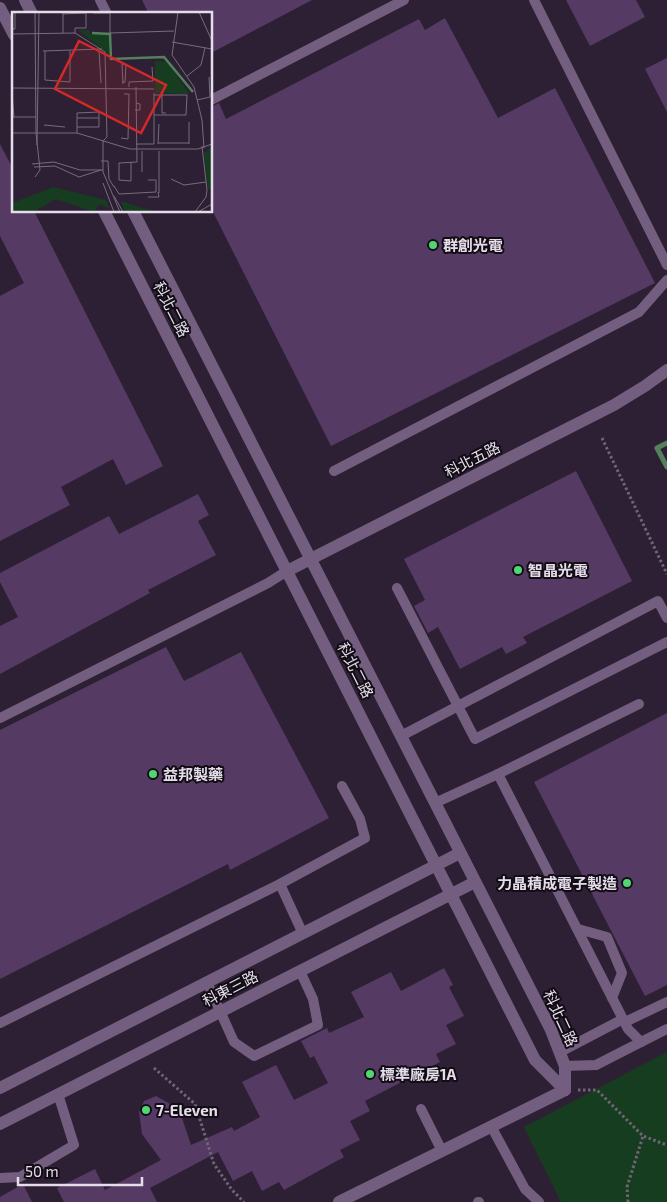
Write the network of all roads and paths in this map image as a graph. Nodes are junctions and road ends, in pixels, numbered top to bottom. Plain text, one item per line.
1 (25, 0) edge
2 (100, 0) edge
3 (404, 0) edge
4 (534, 0) edge
5 (0, 8) edge
6 (31, 12) edge
7 (106, 12) edge
8 (12, 31) edge
9 (212, 99) edge
10 (105, 212) edge
11 (134, 212) edge
12 (667, 265) edge
13 (667, 280) edge
14 (667, 370) edge
15 (602, 438) dead end
16 (334, 470) dead end
17 (311, 559) junction
18 (287, 571) junction
19 (667, 574) edge
20 (397, 588) dead end
21 (667, 618) edge
22 (667, 642) edge
23 (639, 704) dead end
24 (457, 707) junction
25 (0, 718) edge
26 (401, 736) junction
27 (498, 774) junction
28 (342, 786) dead end
29 (435, 803) junction
30 (460, 853) junction
31 (438, 865) junction
32 (475, 882) junction
33 (280, 884) junction
34 (452, 894) junction
35 (578, 930) junction
36 (303, 934) junction
37 (300, 971) junction
38 (207, 982) junction
39 (612, 998) junction
40 (667, 1002) edge
41 (221, 1011) junction
42 (624, 1020) junction
43 (0, 1023) edge
44 (667, 1029) edge
45 (641, 1042) junction
46 (560, 1052) junction
47 (565, 1066) junction
48 (154, 1068) dead end
49 (0, 1088) edge
50 (565, 1090) junction
51 (58, 1094) junction
52 (421, 1109) dead end
53 (0, 1124) edge
54 (491, 1126) junction
55 (643, 1136) junction
56 (667, 1145) edge
57 (442, 1151) junction
58 (0, 1178) edge
59 (244, 1202) edge
60 (339, 1202) edge
61 (539, 1202) edge
62 (628, 1202) edge

1 - 6 street
2 - 7 lane
3 - 9 lane
4 - 12 lane
5 - 8 street
10 - 18 street, 科北二路
11 - 17 street, 科北二路
13 - 16 lane
14 - 17 street, 科北五路
15 - 19 path
17 - 18 street, 科北五路
17 - 26 street, 科北二路
18 - 25 lane
18 - 31 street, 科北二路
20 - 24 lane
21 - 24 lane
22 - 24 lane
23 - 27 lane
24 - 26 lane
26 - 29 street, 科北二路
27 - 29 lane
27 - 35 lane
28 - 33 lane
29 - 30 street, 科北二路
30 - 31 street, 科東三路
30 - 32 street, 科北二路
31 - 34 street, 科北二路
31 - 36 street, 科東三路
32 - 34 street, 科東三路
32 - 46 street, 科北二路
33 - 36 lane
33 - 43 lane
34 - 37 street, 科東三路
34 - 50 street, 科北二路
35 - 39 lane
35 - 39 lane
36 - 38 street, 科東三路
37 - 41 street, 科東三路
37 - 41 lane
38 - 41 lane
38 - 49 street, 科東三路
39 - 42 lane
40 - 42 lane
41 - 51 street, 科東三路
42 - 45 lane
42 - 46 lane
44 - 45 lane
45 - 47 lane
46 - 47 street, 科北二路
47 - 50 street, 科北二路
48 - 59 path
50 - 54 street
50 - 55 path
51 - 53 street, 科東三路
51 - 58 lane
52 - 57 lane
54 - 57 street
54 - 61 lane
55 - 56 path
55 - 62 path
57 - 60 street

